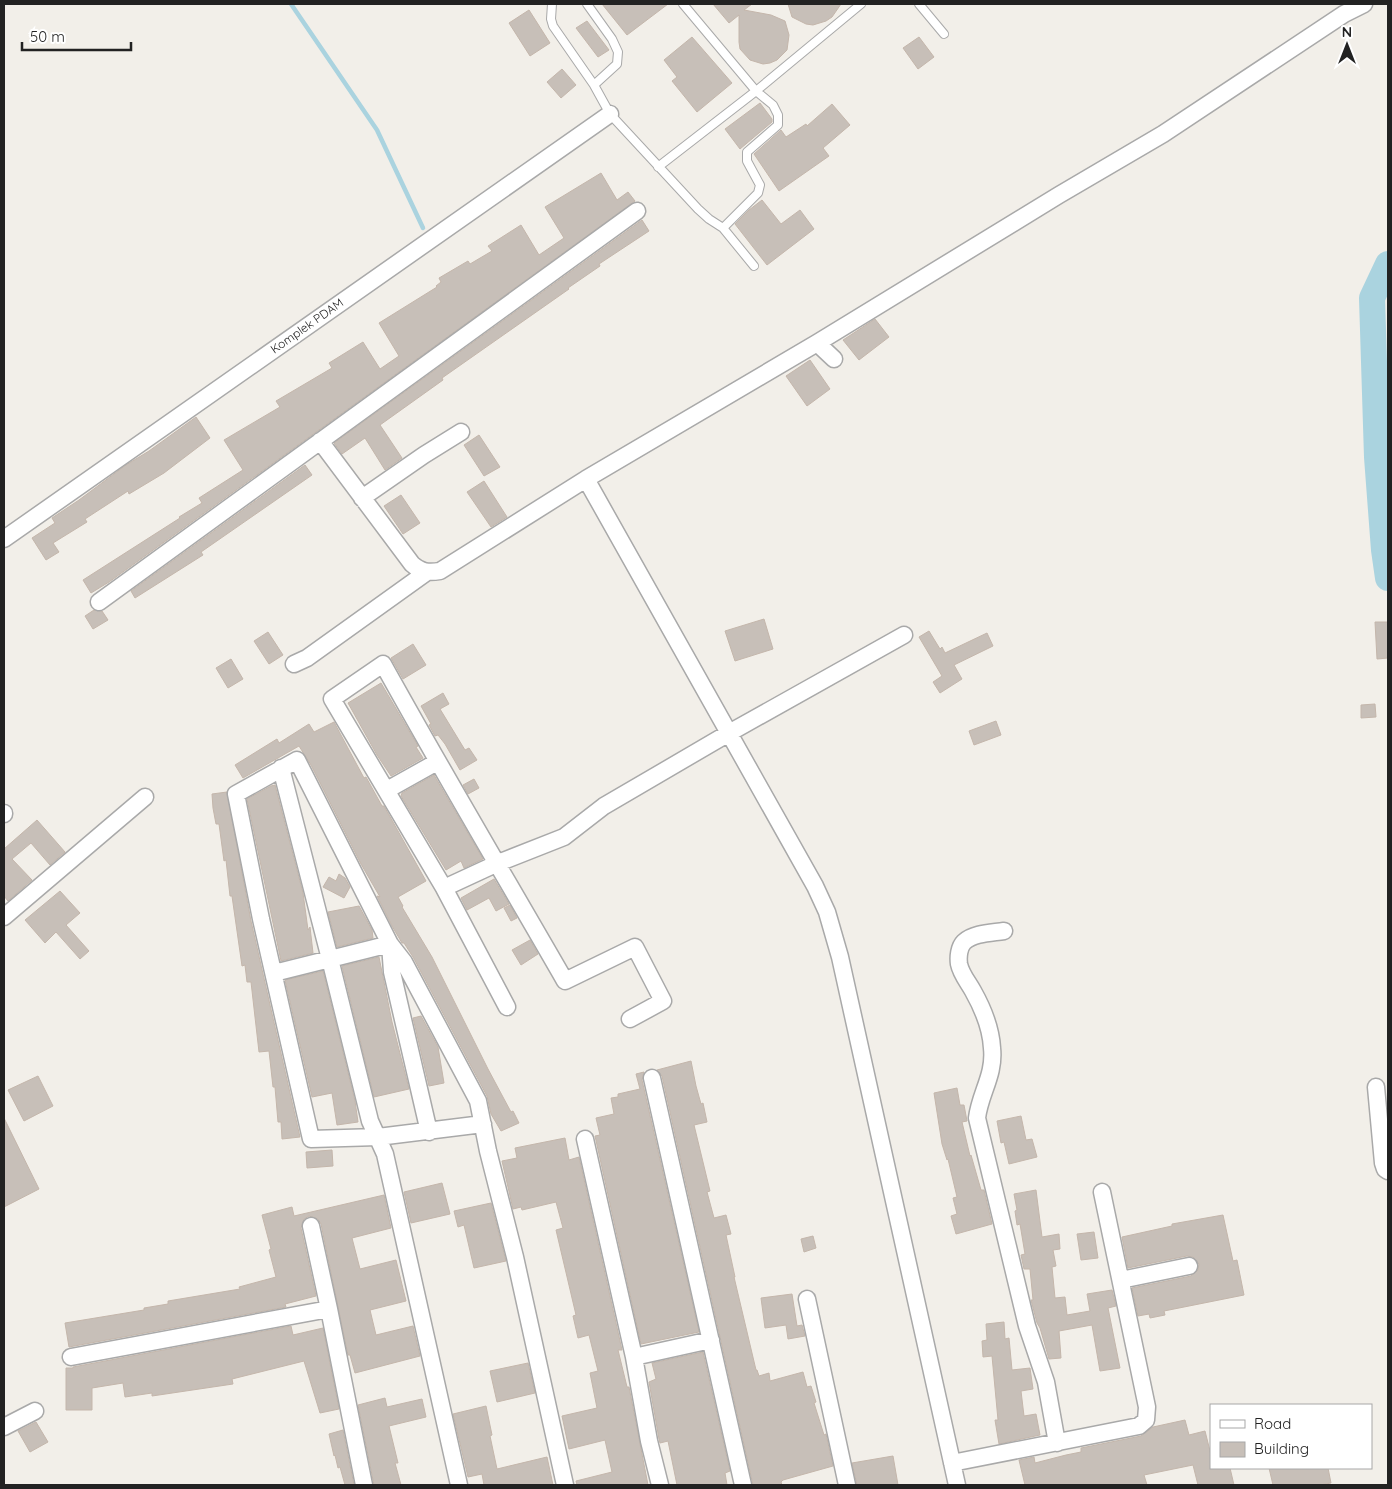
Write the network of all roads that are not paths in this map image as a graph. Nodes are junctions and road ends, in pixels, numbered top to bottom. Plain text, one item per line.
1 (552, 4) edge
2 (587, 4) edge
3 (683, 4) edge
4 (861, 4) edge
5 (919, 4) edge
6 (1364, 4) edge
7 (944, 34) dead end
8 (594, 85) junction
9 (756, 91) junction
10 (610, 114) junction
11 (658, 167) junction
12 (637, 212) dead end
13 (723, 228) junction
14 (754, 266) dead end
15 (817, 343) junction
16 (834, 359) dead end
17 (461, 432) dead end
18 (320, 441) junction
19 (586, 479) junction
20 (362, 498) junction
21 (4, 539) edge
22 (427, 572) junction
23 (99, 602) dead end
24 (904, 635) dead end
25 (294, 664) dead end
26 (729, 733) junction
27 (437, 762) junction
28 (281, 768) junction
29 (387, 790) junction
30 (145, 797) dead end
31 (498, 863) junction
32 (444, 888) junction
33 (4, 917) edge
34 (1004, 930) dead end
35 (390, 944) junction
36 (330, 959) junction
37 (274, 973) junction
38 (507, 1007) dead end
39 (630, 1019) dead end
40 (652, 1078) dead end
41 (1376, 1087) dead end
42 (483, 1124) junction
43 (429, 1132) junction
44 (378, 1137) junction
45 (585, 1139) dead end
46 (1388, 1171) edge
47 (1102, 1192) dead end
48 (311, 1226) dead end
49 (1189, 1266) dead end
50 (1121, 1280) junction
51 (807, 1300) dead end
52 (329, 1309) junction
53 (711, 1340) junction
54 (71, 1357) dead end
55 (634, 1357) junction
56 (35, 1411) dead end
57 (4, 1428) edge
58 (1057, 1442) junction
59 (952, 1464) junction
60 (364, 1485) edge
61 (460, 1485) edge
62 (565, 1485) edge
63 (660, 1485) edge
64 (743, 1485) edge
65 (848, 1485) edge
66 (956, 1485) edge

1 - 8 lane
2 - 8 lane
3 - 9 lane
4 - 9 lane
5 - 7 lane
6 - 15 street
8 - 10 lane
9 - 11 lane
9 - 13 lane
10 - 11 lane
10 - 21 street, Komplek PDAM
11 - 13 lane
12 - 18 street
13 - 14 lane
15 - 16 street
15 - 19 street
17 - 20 street
18 - 20 street
18 - 23 street
19 - 22 street
19 - 26 street
20 - 22 street
22 - 25 street
24 - 26 street
26 - 31 street
26 - 59 street
27 - 29 street
27 - 29 street
27 - 31 street
28 - 35 street
28 - 36 street
28 - 37 street
29 - 32 street
30 - 33 street
31 - 32 street
31 - 39 street
32 - 38 street
34 - 58 street
35 - 36 street
35 - 42 street
35 - 43 street
36 - 37 street
36 - 44 street
37 - 44 street
40 - 53 street
41 - 46 street
42 - 43 street
42 - 62 street
43 - 44 street
44 - 61 street
45 - 55 street
47 - 50 street
48 - 52 street
49 - 50 street
50 - 58 street
51 - 65 street
52 - 54 street
52 - 60 street
53 - 55 street
53 - 64 street
55 - 63 street
56 - 57 street
58 - 59 street
59 - 66 street

